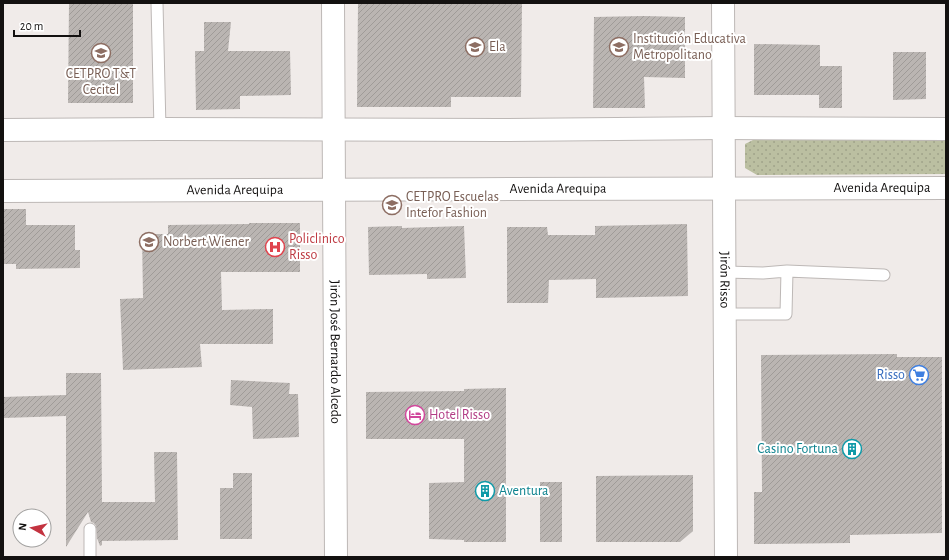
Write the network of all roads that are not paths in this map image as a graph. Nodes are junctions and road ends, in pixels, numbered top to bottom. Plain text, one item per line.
1 (157, 3) edge
2 (333, 3) edge
3 (723, 3) edge
4 (724, 128) junction
5 (160, 129) junction
6 (334, 129) junction
7 (946, 129) edge
8 (3, 130) edge
9 (724, 188) junction
10 (946, 188) edge
11 (334, 190) junction
12 (3, 191) edge
13 (788, 271) junction
14 (725, 272) junction
15 (884, 275) dead end
16 (725, 314) junction
17 (90, 529) dead end
18 (90, 557) edge
19 (336, 557) edge
20 (726, 557) edge

1 - 5 lane
2 - 6 main road, Jirón José Bernardo Alcedo
3 - 4 main road, Jirón Risso
4 - 6 main road
4 - 7 main road
4 - 9 main road, Jirón Risso
5 - 6 main road
5 - 8 main road
6 - 11 main road, Jirón José Bernardo Alcedo
9 - 10 main road, Avenida Arequipa
9 - 11 main road, Avenida Arequipa
9 - 14 main road, Jirón Risso
11 - 12 main road, Avenida Arequipa
11 - 19 main road, Jirón José Bernardo Alcedo
13 - 14 lane
13 - 15 lane
13 - 16 lane
14 - 16 main road, Jirón Risso
16 - 20 main road, Jirón Risso
17 - 18 lane

